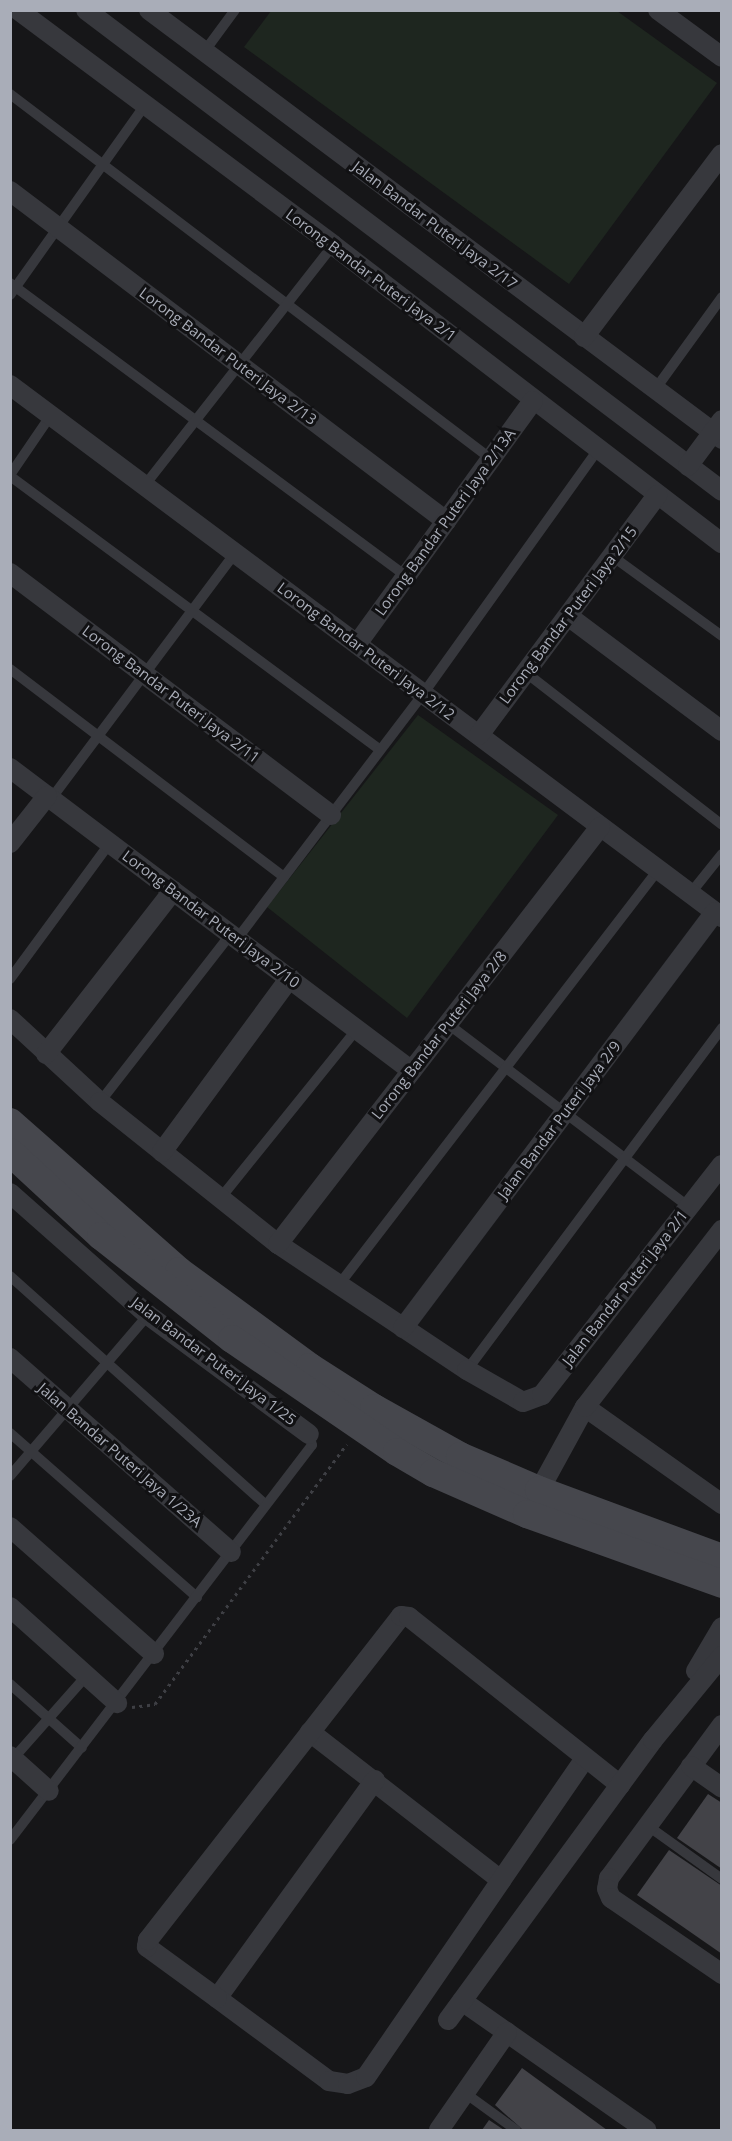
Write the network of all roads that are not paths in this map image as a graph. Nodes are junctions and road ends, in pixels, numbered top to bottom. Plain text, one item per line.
1 (18, 10) edge
2 (86, 10) edge
3 (149, 10) edge
4 (235, 10) edge
5 (658, 10) edge
6 (204, 52) junction
7 (722, 57) edge
8 (10, 94) edge
9 (145, 105) junction
10 (722, 154) edge
11 (102, 167) junction
12 (10, 191) edge
13 (60, 229) junction
14 (333, 245) junction
15 (12, 288) edge
16 (722, 297) edge
17 (286, 305) junction
18 (584, 337) junction
19 (239, 364) junction
20 (10, 385) edge
21 (654, 391) junction
22 (533, 400) junction
23 (51, 415) junction
24 (195, 421) junction
25 (718, 431) edge
26 (598, 450) junction
27 (491, 459) junction
28 (688, 466) junction
29 (10, 475) edge
30 (145, 485) junction
31 (722, 491) edge
32 (657, 495) junction
33 (446, 521) junction
34 (722, 543) edge
35 (235, 553) junction
36 (612, 556) junction
37 (10, 573) edge
38 (406, 576) junction
39 (192, 610) junction
40 (568, 615) junction
41 (722, 636) edge
42 (357, 644) junction
43 (10, 669) edge
44 (525, 672) junction
45 (144, 674) junction
46 (423, 694) junction
47 (722, 730) edge
48 (479, 735) junction
49 (98, 736) junction
50 (380, 750) junction
51 (10, 768) edge
52 (49, 797) junction
53 (331, 815) junction
54 (722, 825) edge
55 (600, 826) junction
56 (10, 843) edge
57 (110, 843) junction
58 (722, 854) edge
59 (658, 870) junction
60 (284, 878) junction
61 (173, 891) junction
62 (690, 894) junction
63 (718, 915) edge
64 (234, 937) junction
65 (290, 978) junction
66 (10, 979) edge
67 (10, 1018) edge
68 (448, 1024) junction
69 (722, 1028) edge
70 (357, 1029) junction
71 (46, 1054) junction
72 (505, 1068) junction
73 (412, 1071) junction
74 (100, 1102) junction
75 (565, 1113) junction
76 (10, 1122) edge
77 (10, 1152) edge
78 (162, 1152) junction
79 (625, 1158) junction
80 (722, 1165) edge
81 (10, 1193) edge
82 (219, 1200) junction
83 (688, 1207) junction
84 (720, 1237) edge
85 (278, 1244) junction
86 (10, 1276) edge
87 (338, 1286) junction
88 (148, 1315) junction
89 (403, 1328) junction
90 (10, 1358) edge
91 (107, 1363) junction
92 (466, 1370) junction
93 (585, 1407) junction
94 (68, 1409) junction
95 (10, 1433) edge
96 (309, 1434) joint
97 (31, 1451) junction
98 (10, 1476) edge
99 (533, 1502) junction
100 (722, 1504) edge
101 (266, 1505) junction
102 (10, 1527) edge
103 (231, 1552) junction
104 (722, 1558) edge
105 (722, 1584) edge
106 (197, 1597) junction
107 (10, 1607) edge
108 (722, 1627) edge
109 (154, 1654) junction
110 (722, 1656) edge
111 (87, 1676) junction
112 (10, 1684) edge
113 (117, 1702) junction
114 (48, 1719) junction
115 (722, 1725) edge
116 (310, 1732) junction
117 (653, 1740) junction
118 (82, 1748) junction
119 (585, 1758) junction
120 (11, 1759) edge
121 (691, 1766) junction
122 (375, 1780) junction
123 (620, 1785) junction
124 (722, 1788) edge
125 (49, 1791) junction
126 (648, 1826) junction
127 (11, 1839) edge
128 (722, 1879) edge
129 (501, 1880) junction
130 (722, 1974) edge
131 (217, 1998) junction
132 (462, 2001) junction
133 (448, 2020) dead end
134 (507, 2032) junction
135 (465, 2093) junction
136 (439, 2130) edge
137 (516, 2130) edge
138 (646, 2130) edge

1 - 9 street, Lorong Bandar Puteri Jaya 2/1
2 - 28 street
3 - 6 street, Jalan Bandar Puteri Jaya 2/17
4 - 6 lane
5 - 7 street
6 - 18 street, Jalan Bandar Puteri Jaya 2/17
8 - 11 lane
9 - 11 lane
9 - 14 street, Lorong Bandar Puteri Jaya 2/1
10 - 18 street
11 - 13 lane
11 - 17 lane
12 - 13 street, Lorong Bandar Puteri Jaya 2/13
13 - 15 lane
13 - 19 street, Lorong Bandar Puteri Jaya 2/13
14 - 17 lane
14 - 22 street, Lorong Bandar Puteri Jaya 2/1
15 - 24 lane
16 - 21 lane
17 - 19 lane
17 - 27 lane
18 - 21 street, Jalan Bandar Puteri Jaya 2/17
19 - 24 lane
19 - 33 street, Lorong Bandar Puteri Jaya 2/13
20 - 23 street, Lorong Bandar Puteri Jaya 2/12
21 - 25 street, Jalan Bandar Puteri Jaya 2/17
22 - 26 street, Lorong Bandar Puteri Jaya 2/1
22 - 27 street, Lorong Bandar Puteri Jaya 2/13A
23 - 29 lane
23 - 30 street, Lorong Bandar Puteri Jaya 2/12
24 - 30 lane
24 - 38 lane
25 - 28 street
26 - 32 street, Lorong Bandar Puteri Jaya 2/1
26 - 46 lane
27 - 33 street, Lorong Bandar Puteri Jaya 2/13A
28 - 31 street
29 - 39 lane
30 - 35 street, Lorong Bandar Puteri Jaya 2/12
32 - 34 street, Lorong Bandar Puteri Jaya 2/1
32 - 36 street, Lorong Bandar Puteri Jaya 2/15
33 - 38 street, Lorong Bandar Puteri Jaya 2/13A
35 - 39 lane
35 - 42 street, Lorong Bandar Puteri Jaya 2/12
36 - 40 street, Lorong Bandar Puteri Jaya 2/15
36 - 41 lane
37 - 45 street, Lorong Bandar Puteri Jaya 2/11
38 - 42 street, Lorong Bandar Puteri Jaya 2/13A
39 - 45 lane
39 - 50 lane
40 - 44 street, Lorong Bandar Puteri Jaya 2/15
40 - 47 street
42 - 46 street, Lorong Bandar Puteri Jaya 2/12
43 - 49 lane
44 - 48 street, Lorong Bandar Puteri Jaya 2/15
44 - 54 lane
45 - 49 lane
45 - 53 street, Lorong Bandar Puteri Jaya 2/11
46 - 48 street, Lorong Bandar Puteri Jaya 2/12
46 - 50 lane
48 - 55 street, Lorong Bandar Puteri Jaya 2/12
49 - 52 lane
49 - 60 lane
50 - 53 lane
51 - 52 street, Lorong Bandar Puteri Jaya 2/10
52 - 56 street
52 - 57 street, Lorong Bandar Puteri Jaya 2/10
53 - 60 lane
55 - 59 street, Lorong Bandar Puteri Jaya 2/12
55 - 68 street, Lorong Bandar Puteri Jaya 2/8
57 - 61 street, Lorong Bandar Puteri Jaya 2/10
57 - 66 lane
58 - 62 lane
59 - 62 street, Lorong Bandar Puteri Jaya 2/12
59 - 72 lane
60 - 64 lane
61 - 64 street, Lorong Bandar Puteri Jaya 2/10
61 - 71 street
62 - 63 street, Lorong Bandar Puteri Jaya 2/12
63 - 75 street, Jalan Bandar Puteri Jaya 2/9
64 - 65 street, Lorong Bandar Puteri Jaya 2/10
64 - 74 lane
65 - 70 street, Lorong Bandar Puteri Jaya 2/10
65 - 78 street
67 - 71 street
68 - 72 lane
68 - 73 street, Lorong Bandar Puteri Jaya 2/8
69 - 79 lane
70 - 73 street, Lorong Bandar Puteri Jaya 2/10
70 - 82 lane
71 - 74 street
72 - 75 lane
72 - 87 lane
73 - 85 street, Lorong Bandar Puteri Jaya 2/8
74 - 78 street
75 - 79 lane
75 - 89 street, Jalan Bandar Puteri Jaya 2/9
76 - 99 street
77 - 99 street
78 - 82 street
79 - 83 lane
79 - 92 lane
80 - 83 street, Jalan Bandar Puteri Jaya 2/1
81 - 88 street, Jalan Bandar Puteri Jaya 1/25
82 - 85 street
83 - 92 street, Jalan Bandar Puteri Jaya 2/1
84 - 93 street
85 - 87 street
86 - 91 lane
87 - 89 street
88 - 91 lane
88 - 96 street, Jalan Bandar Puteri Jaya 1/25
89 - 92 street
90 - 94 street, Jalan Bandar Puteri Jaya 1/23A
91 - 94 lane
91 - 101 lane
93 - 99 street
93 - 100 street
94 - 97 lane
94 - 103 street, Jalan Bandar Puteri Jaya 1/23A
95 - 97 lane
96 - 101 lane
97 - 98 lane
97 - 106 lane
99 - 104 street
99 - 105 street
101 - 103 lane
102 - 109 street
103 - 106 lane
106 - 109 lane
107 - 111 street
108 - 117 street
109 - 113 lane
110 - 117 street
111 - 113 street
111 - 114 lane
112 - 114 lane
113 - 118 lane
114 - 118 lane
114 - 120 lane
115 - 121 street
116 - 119 street
116 - 122 street
116 - 131 street
117 - 123 street
118 - 125 lane
119 - 123 street
119 - 129 street
120 - 125 street
121 - 124 street
121 - 126 street
122 - 129 street
122 - 131 street
123 - 132 street
125 - 127 lane
126 - 128 lane
126 - 130 street
129 - 131 street
132 - 133 street
132 - 134 street
134 - 135 street
134 - 138 street
135 - 136 street
135 - 137 lane

